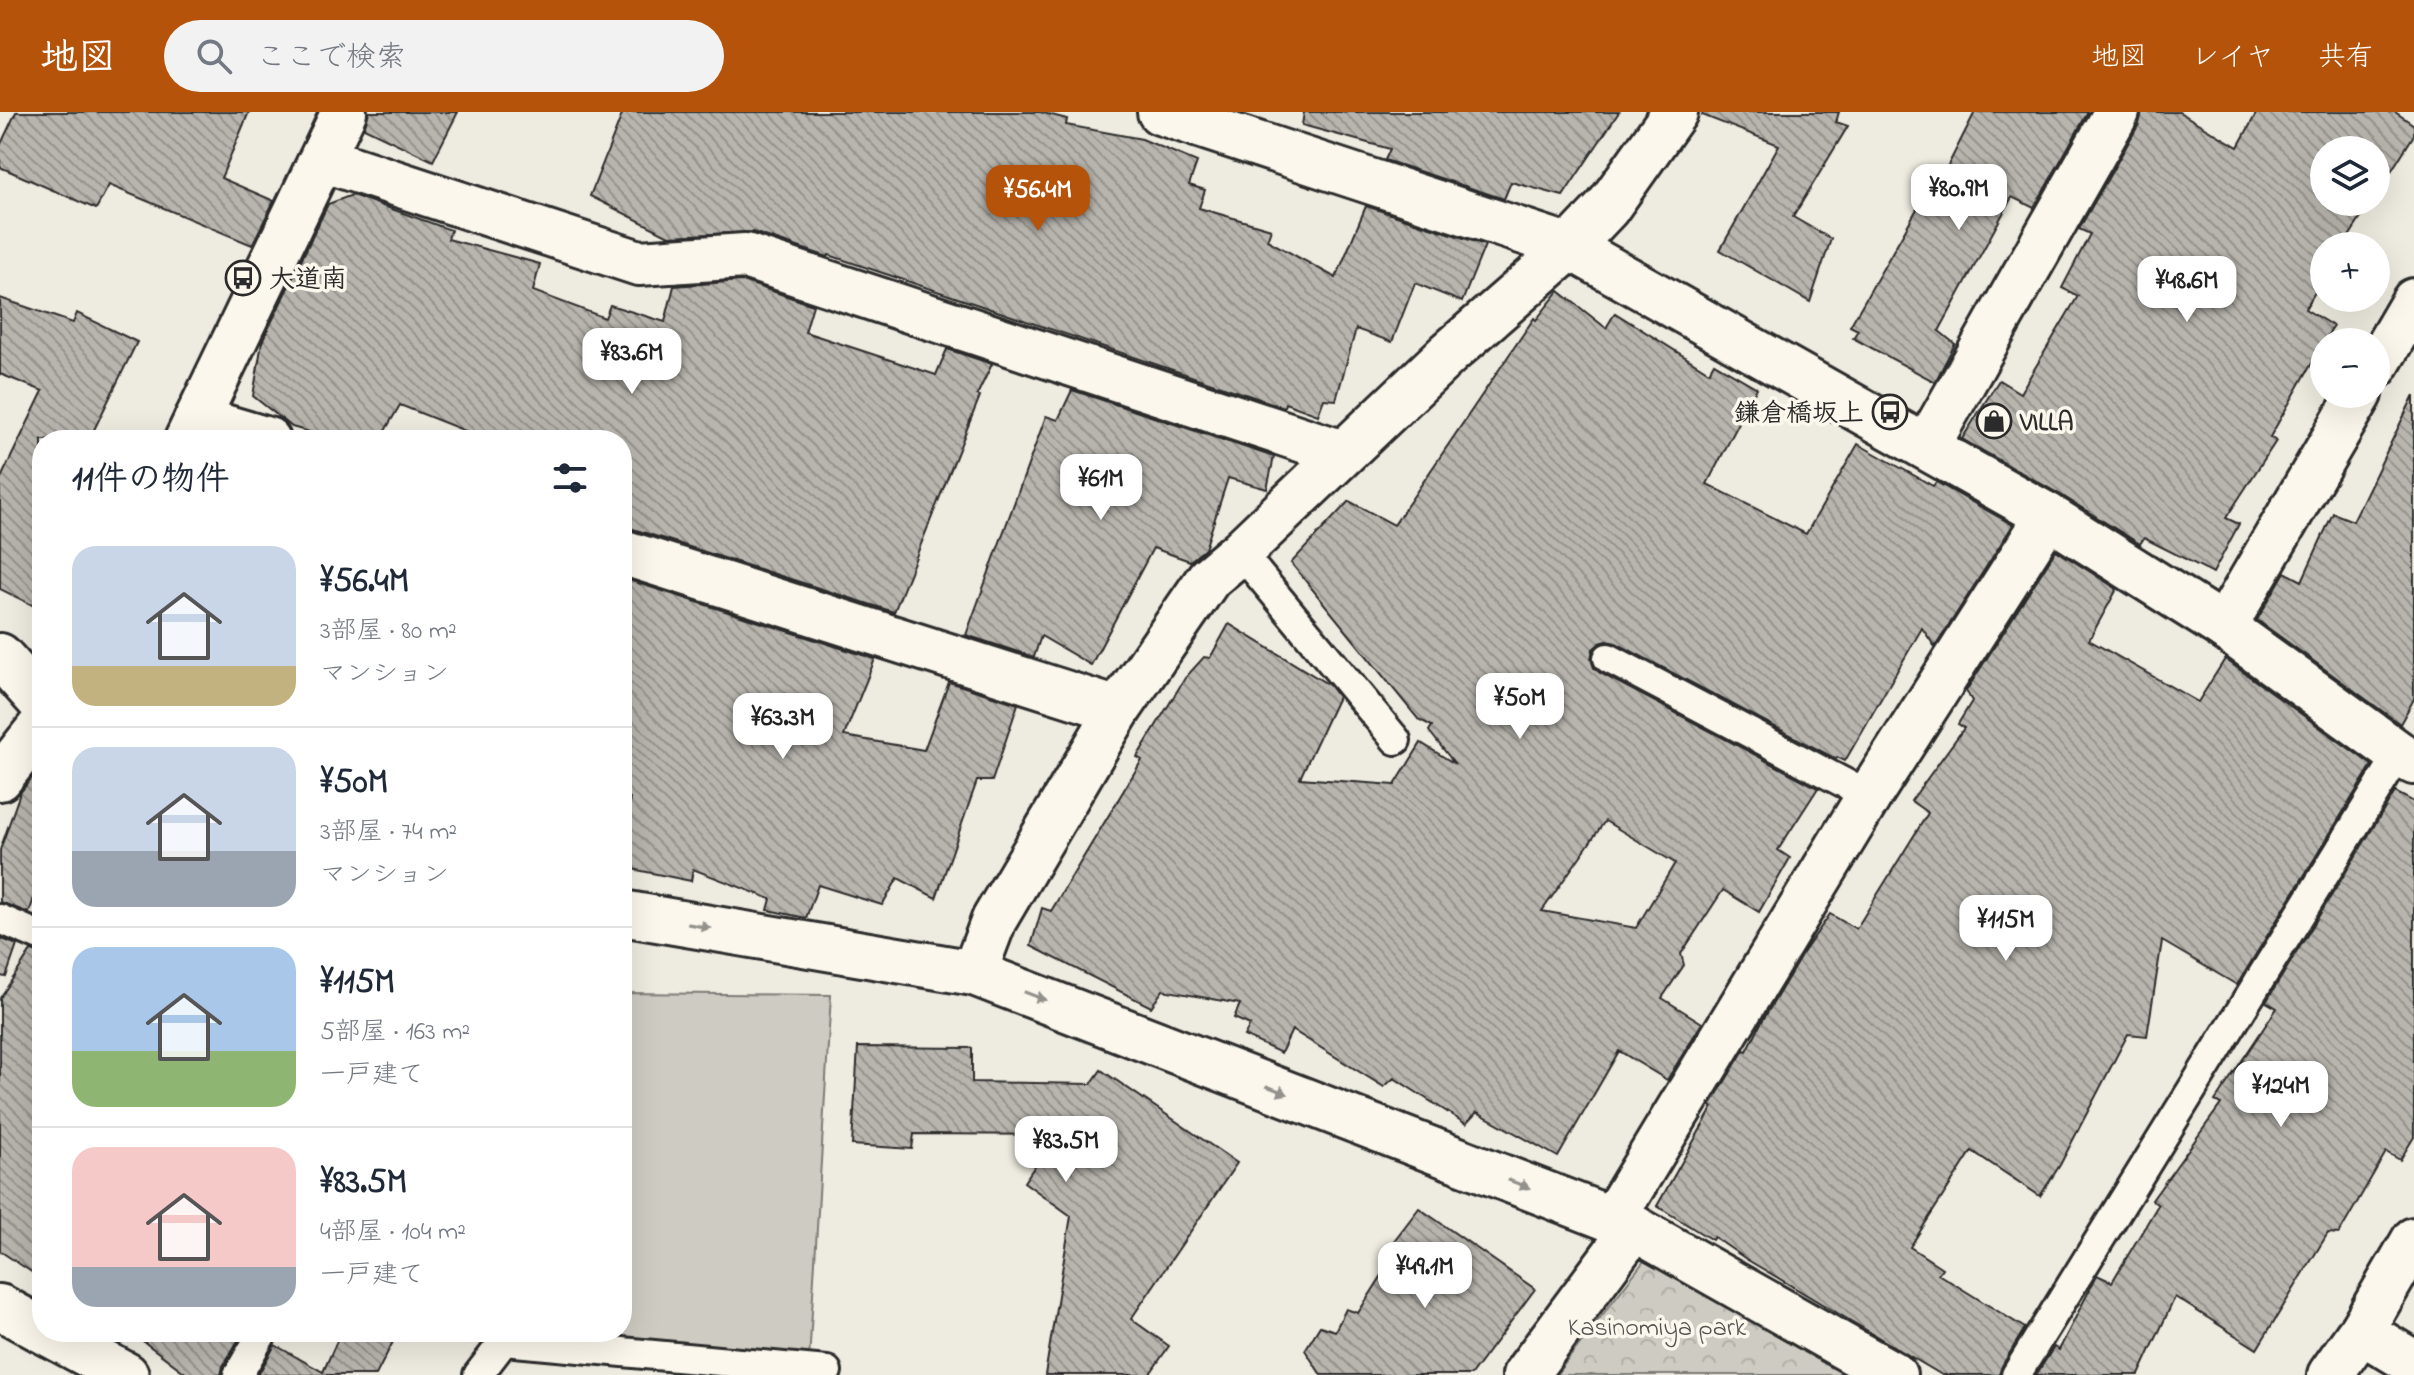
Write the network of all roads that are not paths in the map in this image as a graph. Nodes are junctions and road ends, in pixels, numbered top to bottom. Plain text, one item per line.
1 (344, 112) edge
2 (1160, 112) edge
3 (1675, 112) edge
4 (2117, 112) edge
5 (322, 159) junction
6 (1570, 247) junction
7 (2414, 301) edge
8 (2390, 342) edge
9 (2352, 408) edge
10 (192, 430) edge
11 (1927, 446) junction
12 (1343, 453) junction
13 (2048, 516) junction
14 (1240, 552) junction
15 (632, 555) edge
16 (2224, 627) junction
17 (0, 656) edge
18 (1608, 658) dead end
19 (32, 692) edge
20 (1118, 710) junction
21 (32, 738) edge
22 (1396, 740) dead end
23 (2407, 758) edge
24 (0, 778) edge
25 (1869, 796) junction
26 (632, 915) edge
27 (0, 919) edge
28 (32, 933) edge
29 (974, 973) junction
30 (1623, 1224) junction
31 (2414, 1240) edge
32 (0, 1307) edge
33 (32, 1324) edge
34 (2361, 1331) junction
35 (63, 1342) edge
36 (257, 1342) edge
37 (501, 1342) edge
38 (552, 1342) edge
39 (2414, 1363) edge
40 (827, 1371) dead end
41 (114, 1372) edge
42 (238, 1375) edge
43 (478, 1375) edge
44 (1525, 1375) edge
45 (1894, 1375) edge
46 (2016, 1375) edge
47 (2330, 1375) edge

1 - 5 street
2 - 6 street
3 - 6 street
4 - 11 street
5 - 10 street
5 - 12 street
6 - 11 street
6 - 12 street
7 - 8 street
9 - 16 street
11 - 13 street
12 - 14 street
13 - 16 street
13 - 25 street
14 - 20 street
14 - 22 lane
15 - 20 street
16 - 23 street
17 - 19 street
18 - 25 lane
20 - 29 street
21 - 24 street
23 - 46 lane
25 - 30 street
26 -> 29 street
27 - 28 lane
29 -> 30 street
30 - 44 street
30 - 45 street
31 - 34 street
32 - 33 street
34 - 39 street
34 - 47 street
35 - 41 street
36 - 42 lane
37 - 43 lane
38 - 40 lane

